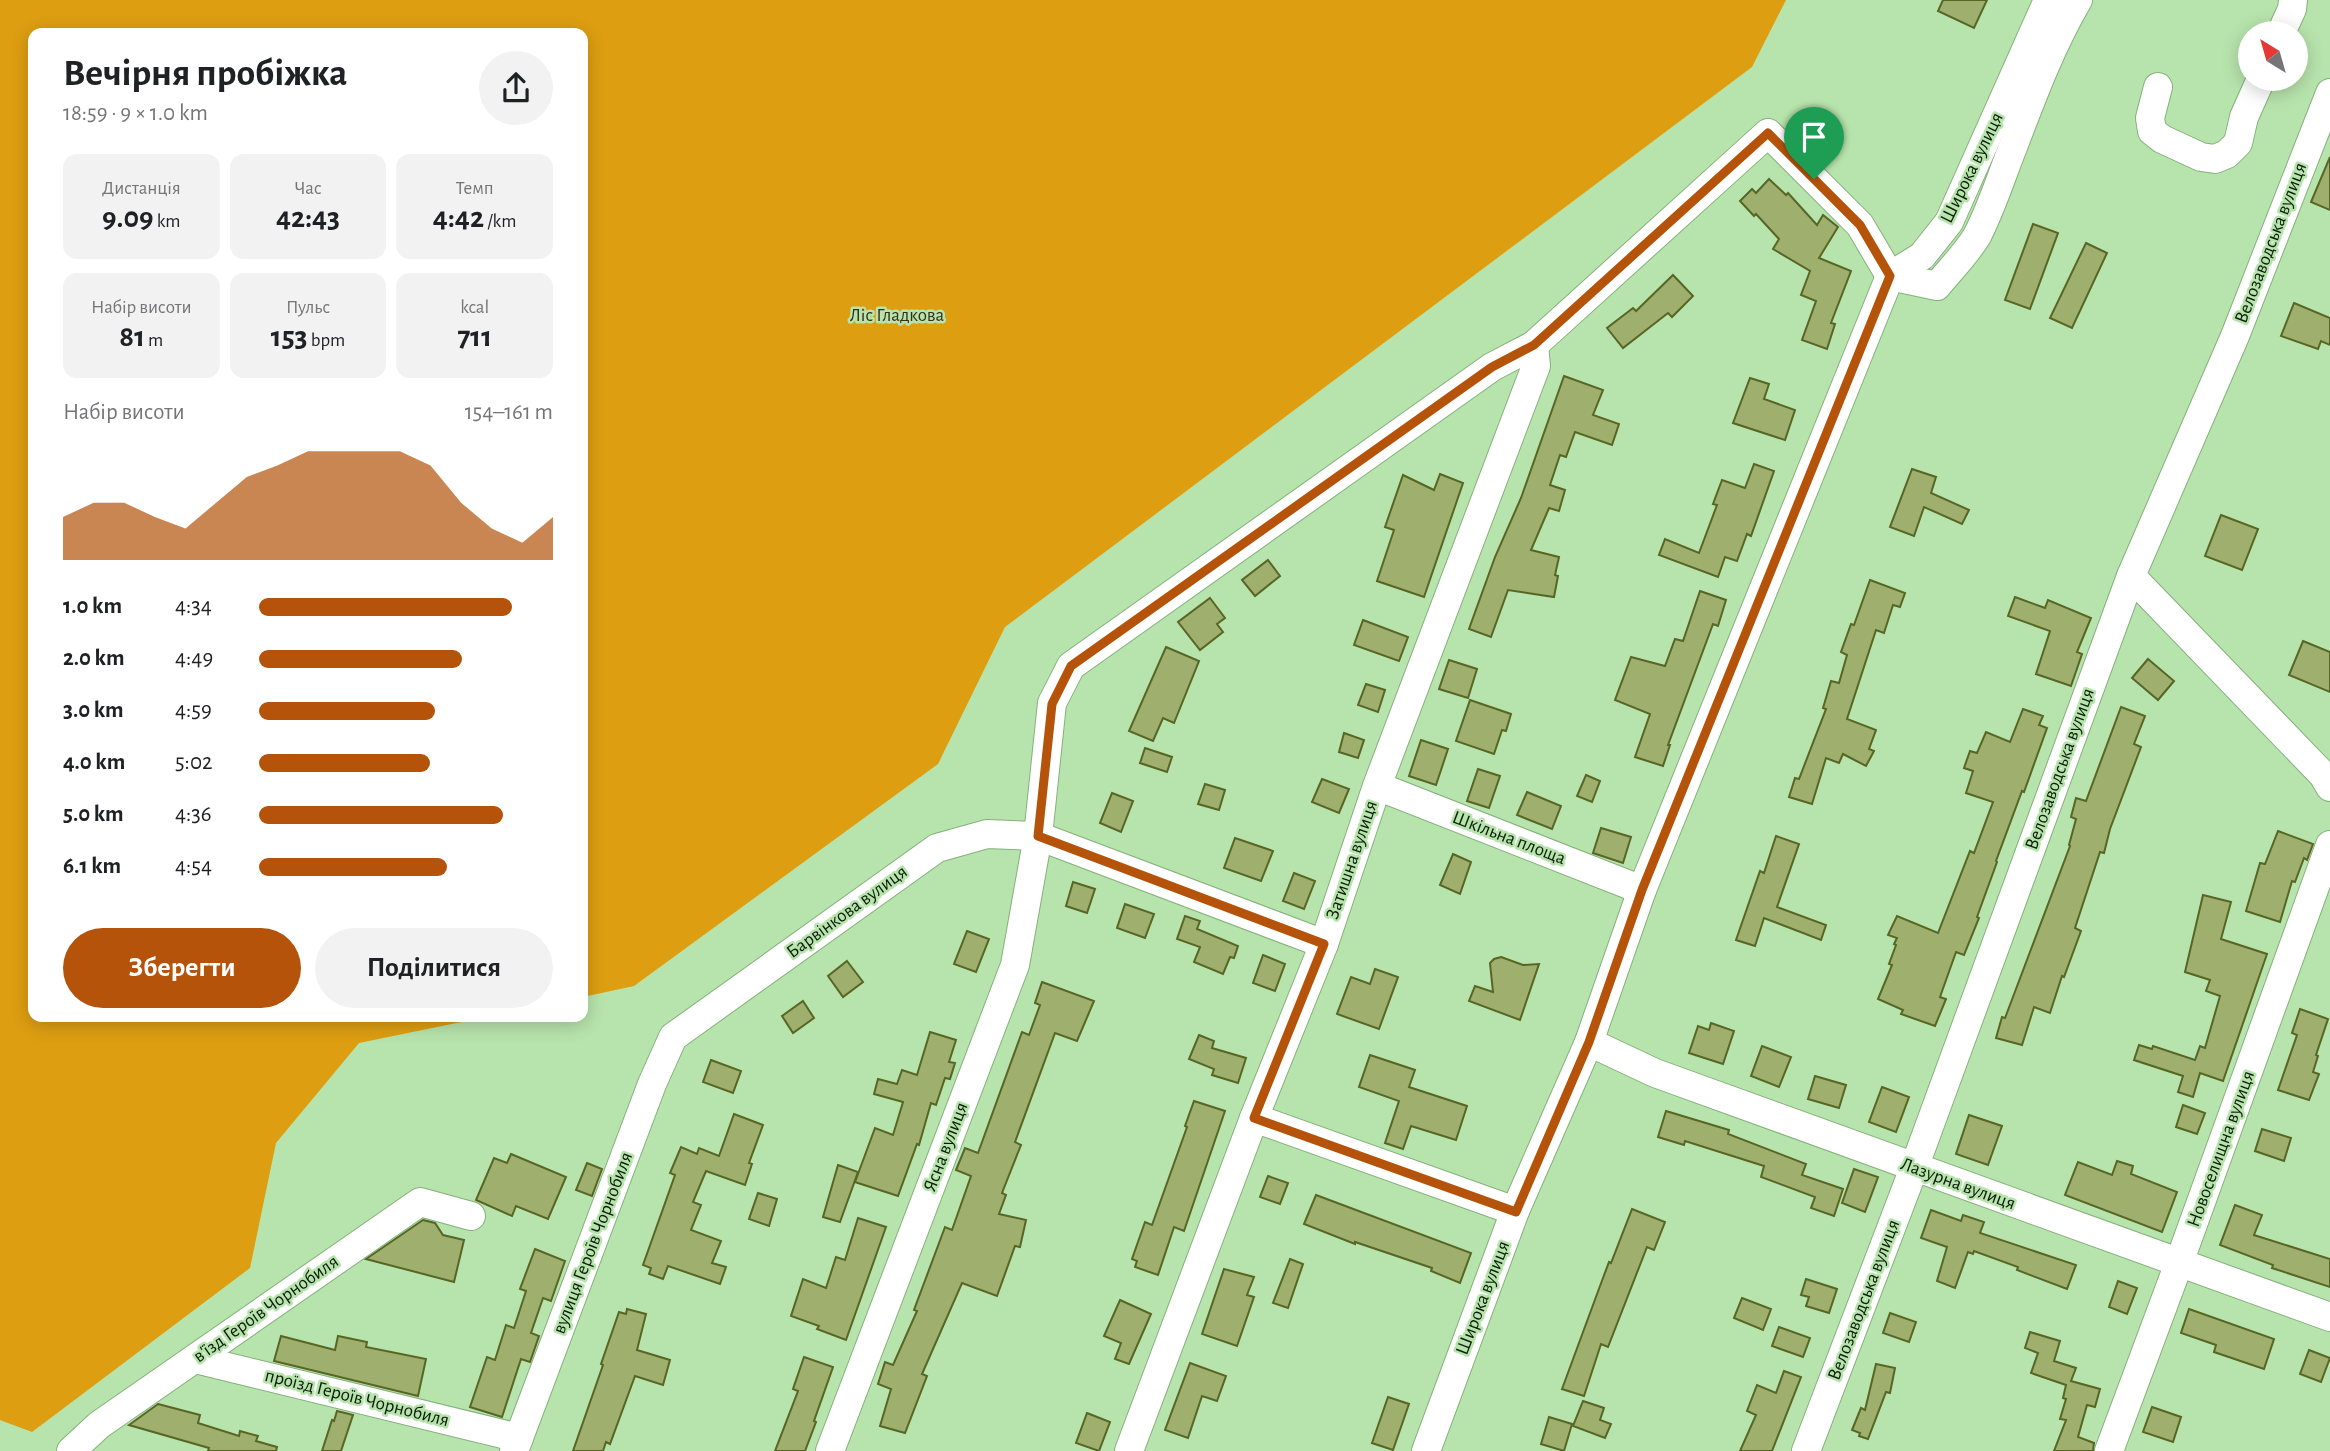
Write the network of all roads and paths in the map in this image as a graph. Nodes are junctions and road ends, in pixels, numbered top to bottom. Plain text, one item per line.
1 (2048, 0) edge
2 (2078, 0) edge
3 (2293, 0) edge
4 (2286, 21) edge
5 (2158, 87) dead end
6 (2256, 91) edge
7 (2330, 93) edge
8 (1890, 276) junction
9 (1534, 345) junction
10 (2131, 576) junction
11 (1377, 786) junction
12 (2330, 787) edge
13 (1038, 836) junction
14 (2330, 845) edge
15 (1642, 890) junction
16 (1324, 944) junction
17 (673, 1037) joint
18 (1589, 1042) junction
19 (1254, 1118) junction
20 (1914, 1168) junction
21 (1516, 1212) junction
22 (471, 1216) dead end
23 (2179, 1263) junction
24 (2330, 1317) edge
25 (195, 1359) junction
26 (517, 1445) edge
27 (71, 1451) edge
28 (830, 1451) edge
29 (1129, 1451) edge
30 (1426, 1451) edge
31 (1806, 1451) edge
32 (2109, 1451) edge

1 - 8 street, Широка вулиця
2 - 8 street
3 - 4 street
5 - 6 street
7 - 10 street, Велозаводська вулиця
8 - 9 street, Ясна вулиця
8 - 15 street, Широка вулиця
9 - 11 street, Затишна вулиця
9 - 13 street, Ясна вулиця
10 - 12 street
10 - 20 street, Велозаводська вулиця
11 - 15 street, Шкільна площа
11 - 16 street, Затишна вулиця
13 - 16 street, Барвінкова вулиця
13 - 17 street, Барвінкова вулиця
13 - 28 street, Ясна вулиця
14 - 23 street, Новоселищна вулиця
15 - 18 street, Широка вулиця
16 - 19 street, Затишна вулиця
17 - 26 street, вулиця Героїв Чорнобиля
18 - 20 street, Лазурна вулиця
18 - 21 street, Широка вулиця
19 - 21 street
19 - 29 street, Затишна вулиця
20 - 23 street, Лазурна вулиця
20 - 31 street, Велозаводська вулиця
21 - 30 street, Широка вулиця
22 - 25 street, в'їзд Героїв Чорнобиля
23 - 24 street, Лазурна вулиця
23 - 32 street, Новоселищна вулиця
25 - 26 street, проїзд Героїв Чорнобиля
25 - 27 street, в'їзд Героїв Чорнобиля

